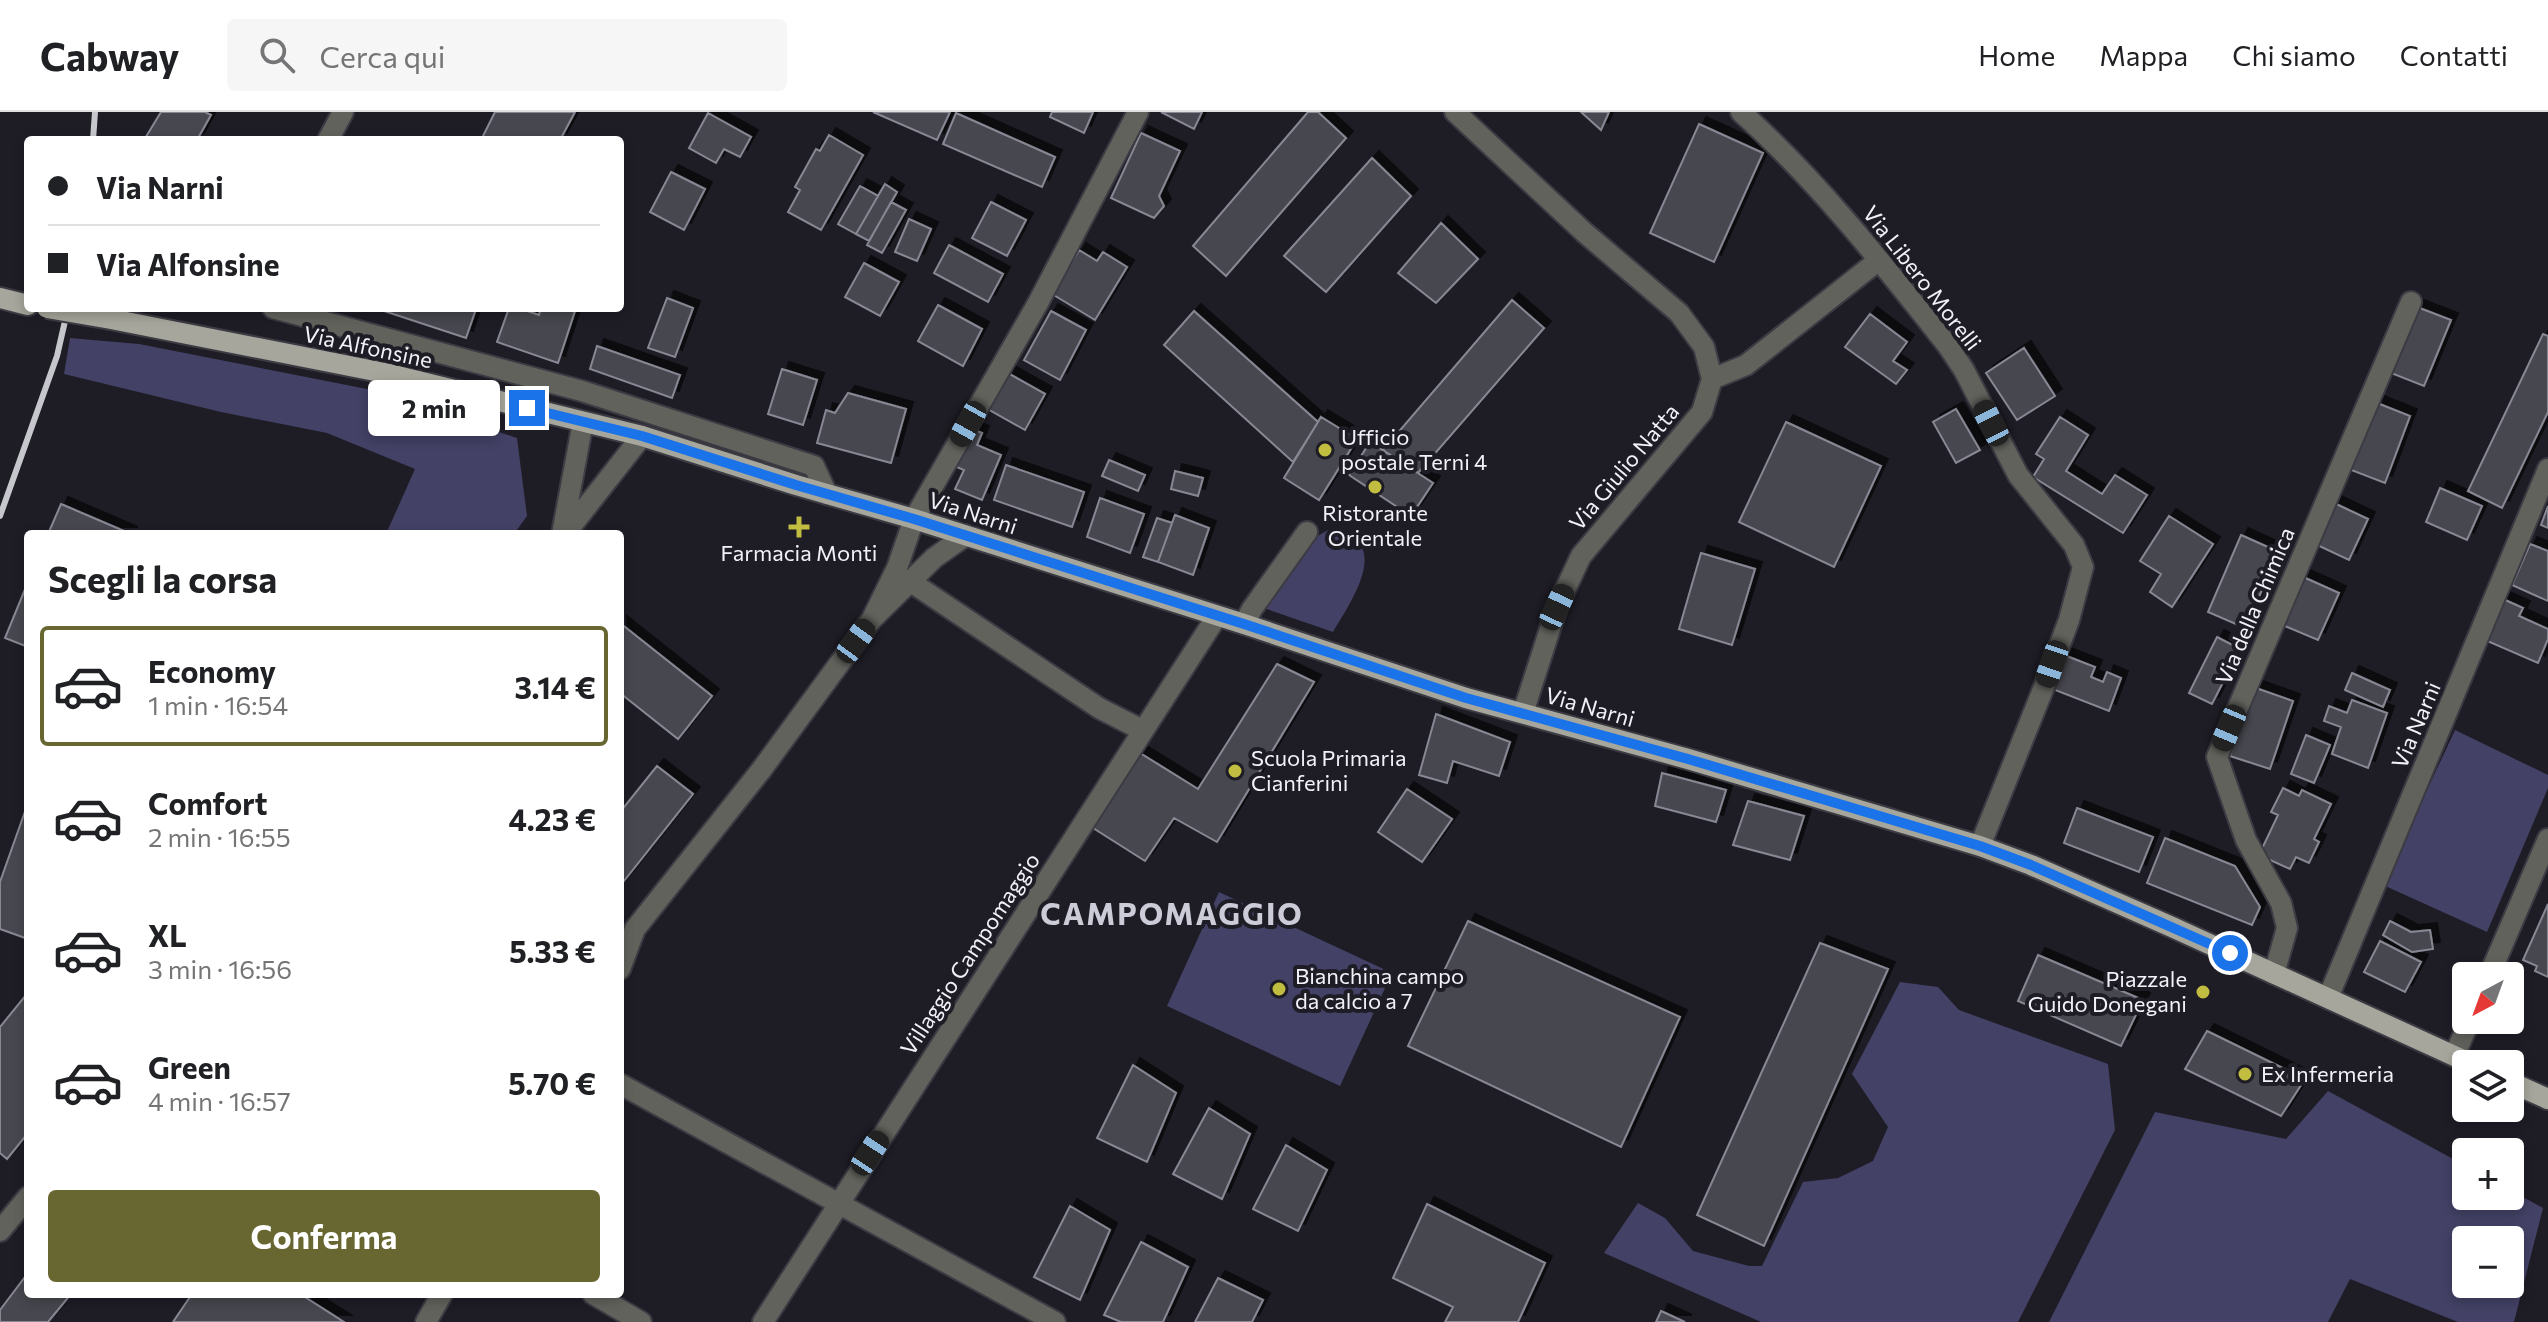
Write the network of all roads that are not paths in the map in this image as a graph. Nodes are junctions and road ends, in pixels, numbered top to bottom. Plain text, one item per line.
1 (343, 112) edge
2 (1138, 112) edge
3 (1455, 112) edge
4 (1741, 112) edge
5 (330, 136) edge
6 (1879, 260) junction
7 (0, 298) edge
8 (2411, 302) dead end
9 (24, 304) edge
10 (70, 312) edge
11 (288, 312) edge
12 (1712, 379) junction
13 (583, 422) junction
14 (642, 436) junction
15 (2548, 469) edge
16 (827, 494) junction
17 (914, 519) junction
18 (564, 530) edge
19 (566, 530) edge
20 (1307, 532) dead end
21 (965, 536) junction
22 (911, 582) junction
23 (1217, 616) junction
24 (872, 619) junction
25 (1244, 624) junction
26 (1523, 713) junction
27 (1142, 730) junction
28 (2548, 839) edge
29 (1980, 846) junction
30 (627, 936) edge
31 (2495, 962) edge
32 (2274, 974) junction
33 (2328, 998) junction
34 (2452, 1055) edge
35 (624, 1086) edge
36 (2524, 1088) edge
37 (2548, 1099) edge
38 (24, 1202) edge
39 (838, 1204) junction
40 (0, 1231) edge
41 (440, 1298) edge
42 (600, 1298) edge
43 (426, 1322) edge
44 (641, 1322) edge
45 (763, 1322) edge
46 (1055, 1322) edge

1 - 5 street
2 - 17 street
3 - 12 street
4 - 6 street, Via Libero Morelli
6 - 12 street
6 - 29 street, Via Libero Morelli
7 - 9 main road
8 - 32 street, Via della Chimica
10 - 13 main road, Via Alfonsine, bridge
11 - 16 street
12 - 26 street, Via Giulio Natta
13 - 14 main road, Via Narni
13 - 18 street
14 - 16 main road, Via Narni
14 - 19 street
15 - 33 street, Via Narni
16 - 17 main road, Via Narni
17 - 21 main road, Via Narni
17 - 24 street
20 - 25 street
21 - 22 street
21 - 23 main road, Via Narni
22 - 24 street
22 - 27 street
23 - 25 main road, Via Narni
23 - 27 street, Villaggio Campomaggio
24 - 30 street
25 - 26 main road, Via Narni
26 - 29 main road, Via Narni
27 - 39 street, Villaggio Campomaggio
28 - 31 street
29 - 32 main road, Via Narni
32 - 33 main road, Via Narni
33 - 34 main road, Via Narni
35 - 39 street
36 - 37 main road
38 - 40 street
39 - 45 street, Villaggio Campomaggio
39 - 46 street
41 - 43 street
42 - 44 street

